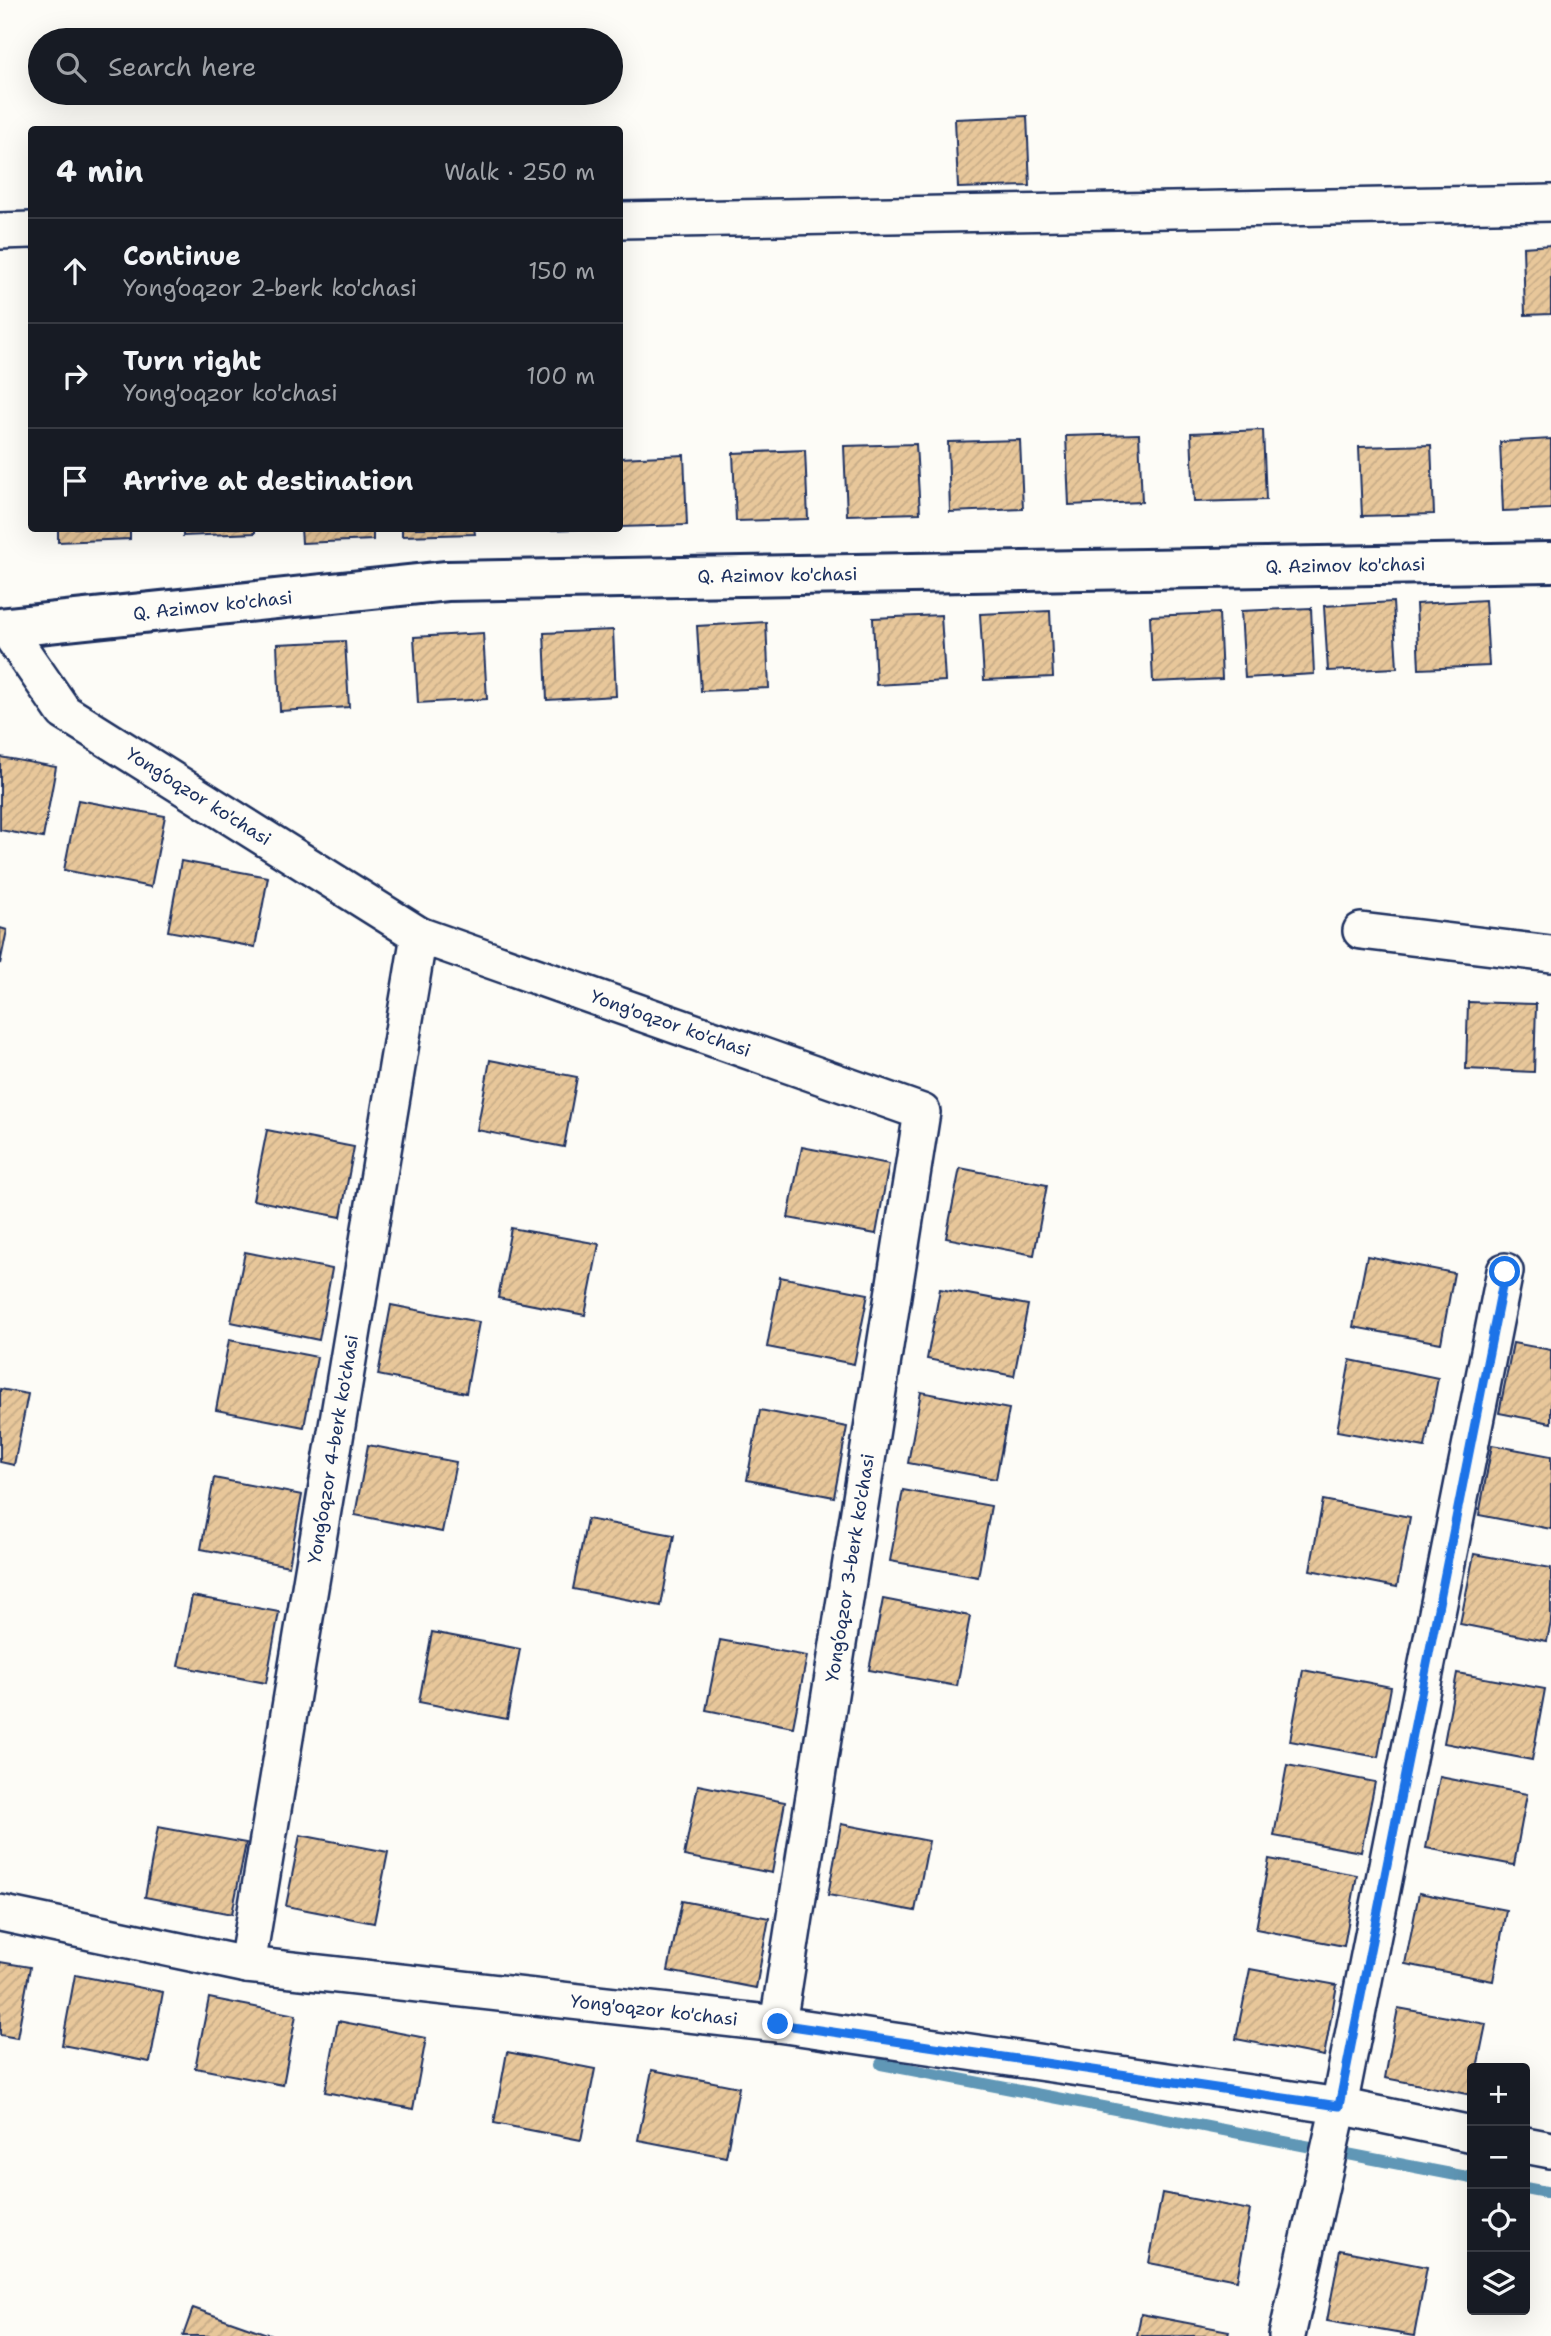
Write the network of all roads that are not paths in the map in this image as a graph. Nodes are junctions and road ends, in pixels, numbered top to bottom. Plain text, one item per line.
1 (1551, 204) edge
2 (623, 220) edge
3 (28, 230) edge
4 (0, 231) edge
5 (1551, 562) edge
6 (3, 628) edge
7 (1361, 931) dead end
8 (419, 935) junction
9 (1551, 954) edge
10 (922, 1112) joint
11 (1505, 1272) dead end
12 (0, 1913) edge
13 (247, 1965) junction
14 (778, 2024) junction
15 (1339, 2106) junction
16 (1467, 2133) edge
17 (1530, 2146) edge
18 (1551, 2150) edge
19 (1287, 2336) edge

1 - 2 street
3 - 4 street
5 - 6 main road, Q. Azimov ko'chasi
6 - 8 street, Yong‘oqzor ko'chasi
7 - 9 street
8 - 10 street, Yong'oqzor ko'chasi
8 - 13 street, Yong‘oqzor 4-berk ko'chasi
10 - 14 street, Yong‘oqzor 3-berk ko'chasi
11 - 15 street
12 - 13 street, Yong'oqzor ko'chasi
13 - 14 street, Yong'oqzor ko'chasi
14 - 15 street, Yong'oqzor ko'chasi
15 - 16 street, Yong'oqzor ko'chasi
15 - 19 street
17 - 18 street

